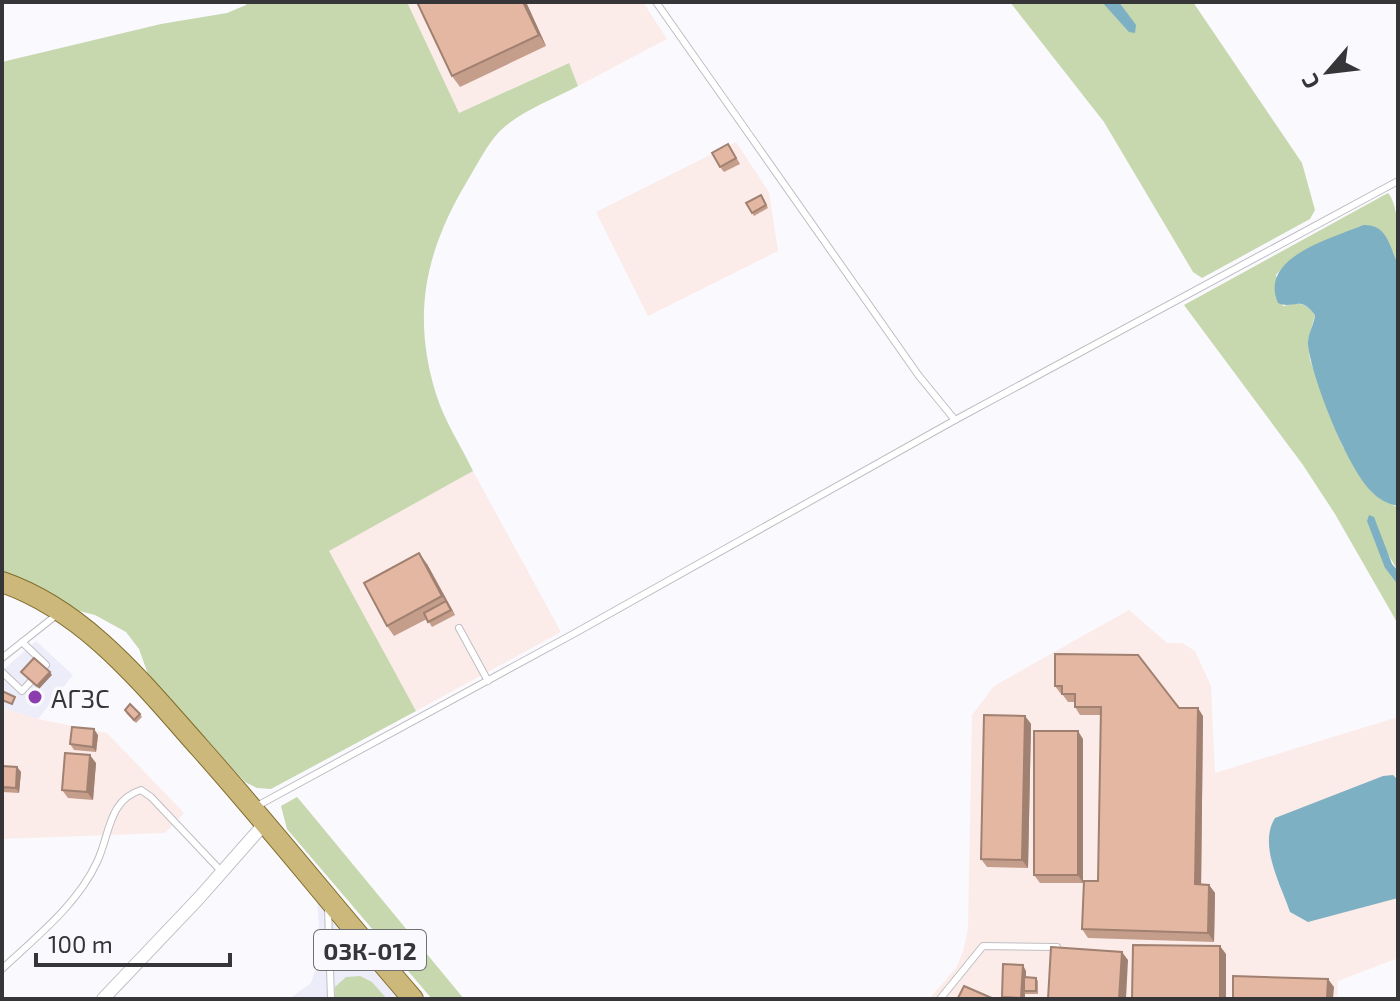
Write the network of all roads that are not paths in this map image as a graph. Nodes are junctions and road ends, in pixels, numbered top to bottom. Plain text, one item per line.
1 (656, 2) edge
2 (1398, 181) edge
3 (955, 420) junction
4 (2, 582) edge
5 (61, 611) junction
6 (459, 628) dead end
7 (22, 642) junction
8 (2, 658) edge
9 (2, 672) edge
10 (488, 681) junction
11 (260, 815) junction
12 (222, 872) junction
13 (328, 901) junction
14 (1057, 947) edge
15 (2, 969) edge
16 (103, 999) edge
17 (331, 999) edge
18 (413, 999) edge
19 (940, 999) edge

1 - 3 lane
2 - 3 lane
3 - 10 lane
4 - 5 main road, 03К-012
5 - 7 lane
5 - 11 main road, 03К-012
6 - 10 lane
7 - 8 lane
7 - 9 lane
10 - 11 lane
11 - 12 street
11 - 13 main road, 03К-012
12 - 15 lane
12 - 16 street
13 - 17 lane
13 - 18 main road, 03К-012
14 - 19 lane

